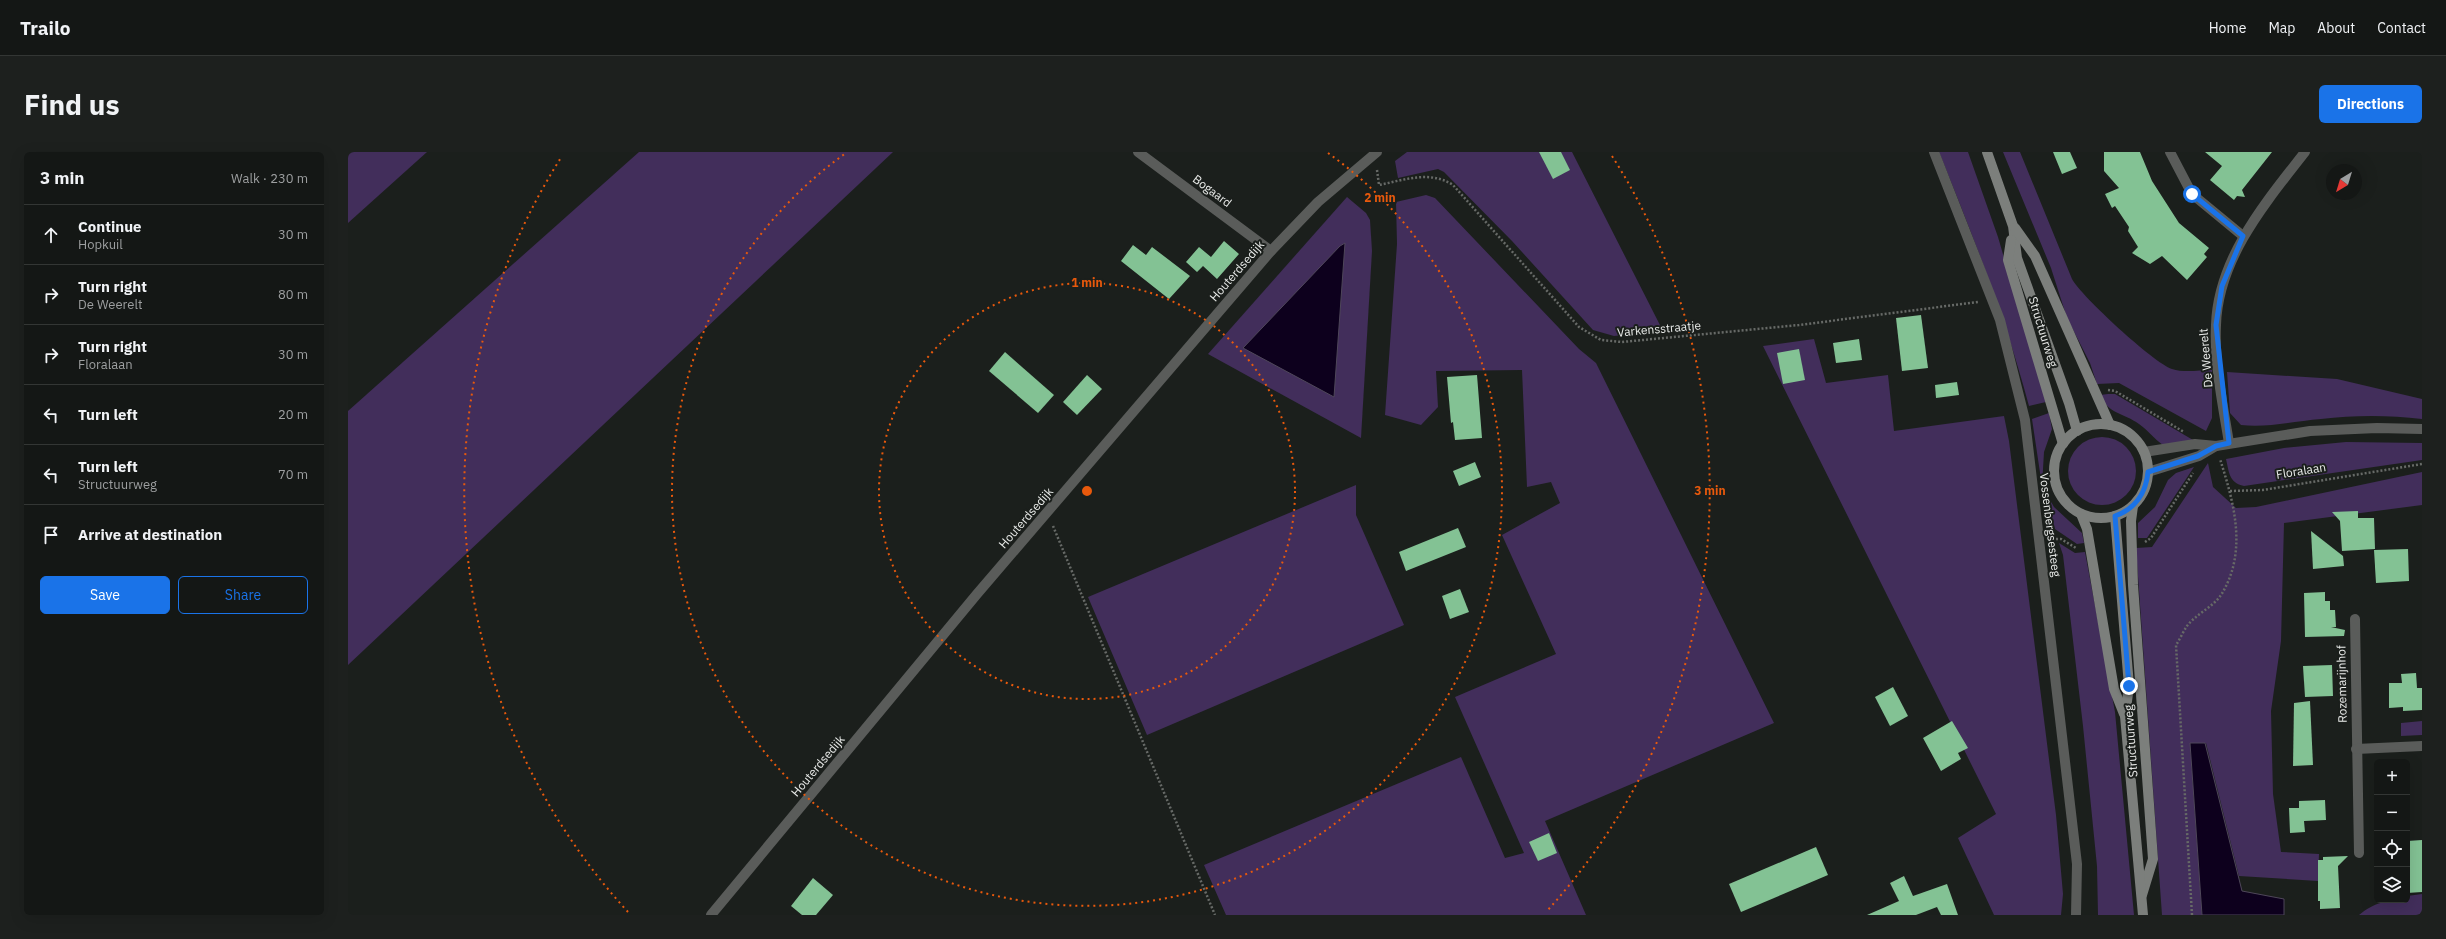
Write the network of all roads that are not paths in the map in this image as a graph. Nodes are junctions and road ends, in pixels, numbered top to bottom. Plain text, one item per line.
1 (1138, 152) edge
2 (1934, 152) edge
3 (1987, 152) edge
4 (2170, 152) edge
5 (2305, 152) edge
6 (1376, 153) edge
7 (2013, 226) junction
8 (2243, 236) junction
9 (1271, 251) junction
10 (2110, 425) junction
11 (2422, 429) edge
12 (2077, 431) junction
13 (2229, 443) junction
14 (2063, 444) junction
15 (2216, 446) junction
16 (2144, 452) junction
17 (2148, 472) junction
18 (2134, 506) junction
19 (2081, 514) junction
20 (2115, 516) junction
21 (2355, 620) dead end
22 (2125, 716) junction
23 (2422, 746) edge
24 (2356, 749) junction
25 (2359, 853) dead end
26 (2141, 900) junction
27 (711, 915) edge
28 (2076, 915) edge
29 (2143, 915) edge

1 - 9 street, Bogaard
2 - 28 street, Vossenbergsesteeg
3 - 7 main road, Structuurweg
4 - 8 street
5 - 8 street, De Weerelt
6 - 9 street, Houterdsedijk
7 - 10 main road, Structuurweg
7 - 12 main road, Structuurweg
7 - 14 main road, Structuurweg
8 - 13 street, De Weerelt
9 - 27 street, Houterdsedijk
10 - 12 main road
10 - 16 main road
11 - 13 street
12 - 14 main road
13 - 15 street
14 - 19 main road
15 - 16 street
15 - 17 street
16 - 17 main road
17 - 18 main road
18 - 20 main road
18 - 26 main road, Structuurweg
19 - 20 main road
19 - 22 main road, Structuurweg
20 - 22 main road, Structuurweg
21 - 24 street, Rozemarijnhof
22 - 26 main road, Structuurweg
23 - 24 street
24 - 25 street, Rozemarijnhof
26 - 29 main road, Structuurweg

